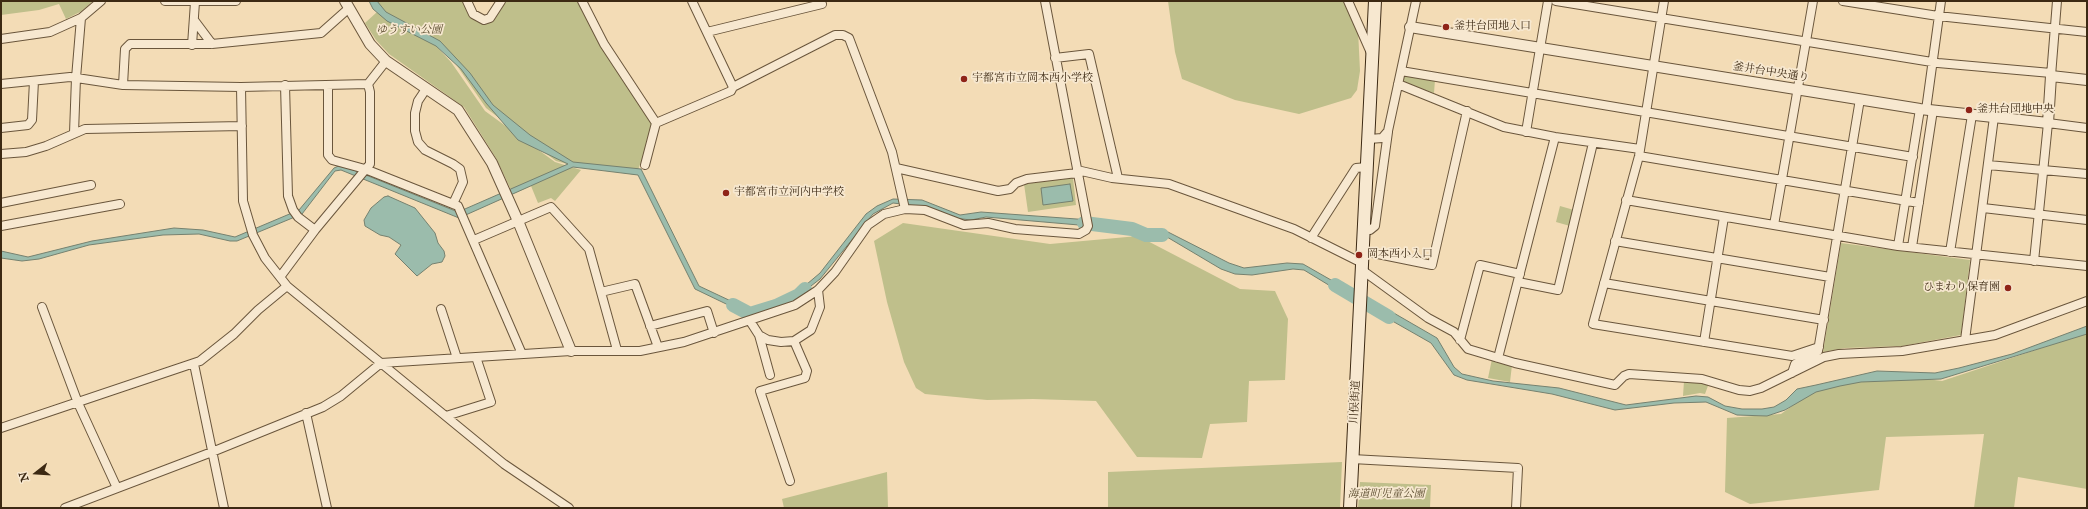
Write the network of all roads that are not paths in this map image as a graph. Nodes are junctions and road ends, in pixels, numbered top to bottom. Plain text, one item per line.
1 (101, 1) edge
2 (165, 1) edge
3 (236, 1) edge
4 (467, 1) edge
5 (501, 1) edge
6 (582, 1) edge
7 (692, 1) edge
8 (1045, 1) edge
9 (1348, 1) edge
10 (1376, 1) edge
11 (1416, 1) edge
12 (1548, 1) edge
13 (1556, 1) edge
14 (1664, 1) edge
15 (1813, 1) edge
16 (1843, 1) edge
17 (1942, 1) edge
18 (2058, 1) edge
19 (195, 2) edge
20 (822, 4) dead end
21 (347, 5) edge
22 (1938, 16) junction
23 (82, 18) junction
24 (1661, 18) junction
25 (194, 20) junction
26 (1410, 27) junction
27 (2055, 29) junction
28 (707, 32) junction
29 (2087, 32) edge
30 (1, 39) edge
31 (1806, 41) junction
32 (212, 44) junction
33 (192, 45) junction
34 (1541, 47) junction
35 (1055, 58) junction
36 (1373, 58) junction
37 (386, 61) junction
38 (1932, 62) junction
39 (1654, 66) junction
40 (1401, 71) junction
41 (2051, 75) junction
42 (76, 78) junction
43 (2087, 80) edge
44 (34, 81) junction
45 (1, 84) edge
46 (368, 84) junction
47 (1398, 84) junction
48 (123, 85) junction
49 (285, 85) junction
50 (328, 86) junction
51 (241, 87) junction
52 (733, 87) junction
53 (426, 89) junction
54 (1798, 90) junction
55 (1533, 93) junction
56 (1860, 100) junction
57 (1926, 110) junction
58 (1467, 111) junction
59 (1646, 112) junction
60 (1972, 115) junction
61 (1994, 117) junction
62 (656, 123) junction
63 (2048, 123) junction
64 (242, 126) junction
65 (1, 128) edge
66 (2087, 128) edge
67 (1388, 131) junction
68 (1526, 132) junction
69 (74, 133) junction
70 (1790, 136) junction
71 (1555, 137) junction
72 (1369, 139) junction
73 (1593, 143) junction
74 (1852, 146) junction
75 (1639, 152) junction
76 (1, 154) edge
77 (1913, 157) junction
78 (645, 165) dead end
79 (1988, 165) junction
80 (1367, 167) junction
81 (896, 168) junction
82 (2044, 170) junction
83 (1077, 171) junction
84 (362, 173) junction
85 (2087, 174) edge
86 (1118, 178) junction
87 (1782, 179) junction
88 (92, 185) dead end
89 (1844, 190) junction
90 (1626, 200) junction
91 (1905, 200) junction
92 (1, 203) edge
93 (1918, 203) junction
94 (120, 204) dead end
95 (453, 204) junction
96 (904, 204) junction
97 (1983, 208) junction
98 (2039, 215) junction
99 (1724, 217) junction
100 (2087, 220) edge
101 (518, 221) junction
102 (1774, 225) junction
103 (1, 226) edge
104 (315, 230) junction
105 (1364, 230) junction
106 (1837, 236) junction
107 (1311, 238) junction
108 (474, 240) junction
109 (1615, 241) junction
110 (1898, 246) junction
111 (1912, 247) junction
112 (1950, 252) junction
113 (1976, 255) junction
114 (1718, 258) junction
115 (1362, 261) junction
116 (2034, 261) junction
117 (2087, 266) edge
118 (280, 277) junction
119 (1830, 277) junction
120 (1519, 278) junction
121 (1604, 283) junction
122 (287, 286) junction
123 (818, 290) junction
124 (601, 292) junction
125 (1711, 301) junction
126 (2087, 301) edge
127 (42, 307) dead end
128 (441, 309) dead end
129 (1824, 320) junction
130 (750, 321) junction
131 (650, 326) junction
132 (714, 333) junction
133 (759, 335) junction
134 (1460, 340) junction
135 (1965, 340) junction
136 (794, 341) junction
137 (1704, 342) junction
138 (1819, 346) junction
139 (658, 347) junction
140 (617, 350) junction
141 (571, 351) junction
142 (522, 354) junction
143 (476, 357) junction
144 (456, 358) junction
145 (1498, 358) junction
146 (381, 363) junction
147 (194, 364) junction
148 (1792, 373) junction
149 (770, 375) dead end
150 (78, 403) junction
151 (306, 413) junction
152 (446, 416) junction
153 (1, 428) edge
154 (212, 452) junction
155 (1352, 459) junction
156 (790, 481) dead end
157 (118, 488) junction
158 (78, 506) edge
159 (65, 508) edge
160 (224, 508) edge
161 (327, 508) edge
162 (569, 508) edge
163 (1350, 508) edge
164 (1516, 508) edge

1 - 23 street
2 - 19 street
3 - 19 street
4 - 5 street
6 - 62 street
7 - 28 street
8 - 35 street
9 - 36 street
10 - 36 main road, 川俣街道
11 - 26 street
12 - 34 street
13 - 24 street
14 - 24 street
15 - 31 street
16 - 22 street
17 - 22 street
18 - 27 street
19 - 25 street
20 - 28 street
21 - 32 street
21 - 37 street
22 - 27 street
22 - 38 street
23 - 30 street
23 - 42 street
24 - 31 street
24 - 39 street
25 - 32 street
25 - 33 street
26 - 34 street, 釜井台中央通り
26 - 40 street
27 - 29 street
27 - 41 street
28 - 52 street
31 - 38 street
31 - 54 street
32 - 33 street
33 - 48 street
34 - 39 street, 釜井台中央通り
34 - 55 street
35 - 83 street
35 - 86 street
36 - 72 main road, 川俣街道
37 - 46 street
37 - 53 street
38 - 41 street
38 - 57 street
39 - 54 street, 釜井台中央通り
39 - 59 street
40 - 47 street
40 - 55 street
41 - 43 street
41 - 63 street
42 - 44 street
42 - 48 street
42 - 69 street
44 - 45 street
44 - 65 street
46 - 50 street
46 - 84 street
47 - 58 street
47 - 67 street
48 - 51 street
49 - 50 street
49 - 51 street
49 - 104 street
50 - 84 street
51 - 64 street
52 - 62 street
52 - 81 street
53 - 95 street
53 - 101 street
54 - 56 street, 釜井台中央通り
54 - 70 street
55 - 59 street
55 - 68 street
56 - 57 street, 釜井台中央通り
56 - 74 street
57 - 60 street, 釜井台中央通り
57 - 77 street
57 - 93 street
58 - 68 street
58 - 115 street
59 - 70 street
59 - 75 street
60 - 61 street, 釜井台中央通り
60 - 112 street
61 - 63 street, 釜井台中央通り
61 - 79 street
62 - 78 street
63 - 66 street
63 - 82 street
64 - 69 street
64 - 118 street
67 - 72 street
67 - 105 street
68 - 71 street
69 - 76 street
70 - 74 street
70 - 87 street
71 - 73 street
71 - 120 street
72 - 80 main road, 川俣街道
73 - 75 street
73 - 120 street
74 - 77 street
74 - 89 street
75 - 87 street
75 - 90 street
77 - 91 street
79 - 82 street
79 - 97 street
80 - 105 main road, 川俣街道
80 - 107 street
81 - 83 street
81 - 96 street
82 - 85 street
82 - 98 street
83 - 86 street
83 - 96 street
84 - 95 street
84 - 104 street
86 - 107 street
87 - 89 street
87 - 102 street
88 - 92 street
89 - 91 street
89 - 106 street
90 - 99 street
90 - 109 street
91 - 93 street
91 - 110 street
93 - 111 street
94 - 103 street
95 - 108 street
96 - 123 street
97 - 98 street
97 - 113 street
98 - 100 street
98 - 116 street
99 - 102 street
99 - 114 street
101 - 108 street
101 - 124 street
101 - 141 street
102 - 106 street
104 - 118 street
105 - 115 main road, 川俣街道
106 - 110 street
106 - 119 street
107 - 115 street
108 - 142 street
109 - 114 street
109 - 121 street
110 - 111 street
111 - 112 street
112 - 113 street
113 - 116 street
113 - 135 street
114 - 119 street
114 - 125 street
115 - 134 street
115 - 155 main road, 川俣街道
116 - 117 street
118 - 122 street
119 - 129 street
120 - 134 street
120 - 145 street
121 - 125 street
121 - 137 street
122 - 146 street
122 - 147 street
123 - 130 street
123 - 136 street
124 - 131 street
124 - 140 street
125 - 129 street
125 - 137 street
126 - 135 street
127 - 150 street
128 - 144 street
129 - 138 street
130 - 132 street
130 - 133 street
131 - 132 street
131 - 139 street
132 - 139 street
133 - 136 street
133 - 149 street
134 - 145 street
135 - 148 street
136 - 156 street
137 - 138 street
138 - 148 street
139 - 140 street
140 - 141 street
141 - 142 street
142 - 143 street
143 - 144 street
143 - 152 street
144 - 146 street
145 - 148 street
146 - 151 street
146 - 152 street
147 - 150 street
147 - 154 street
150 - 153 street
150 - 157 street
151 - 154 street
151 - 161 street
152 - 162 street
154 - 157 street
154 - 160 street
155 - 163 main road, 川俣街道
155 - 164 street
157 - 158 street
158 - 159 street

